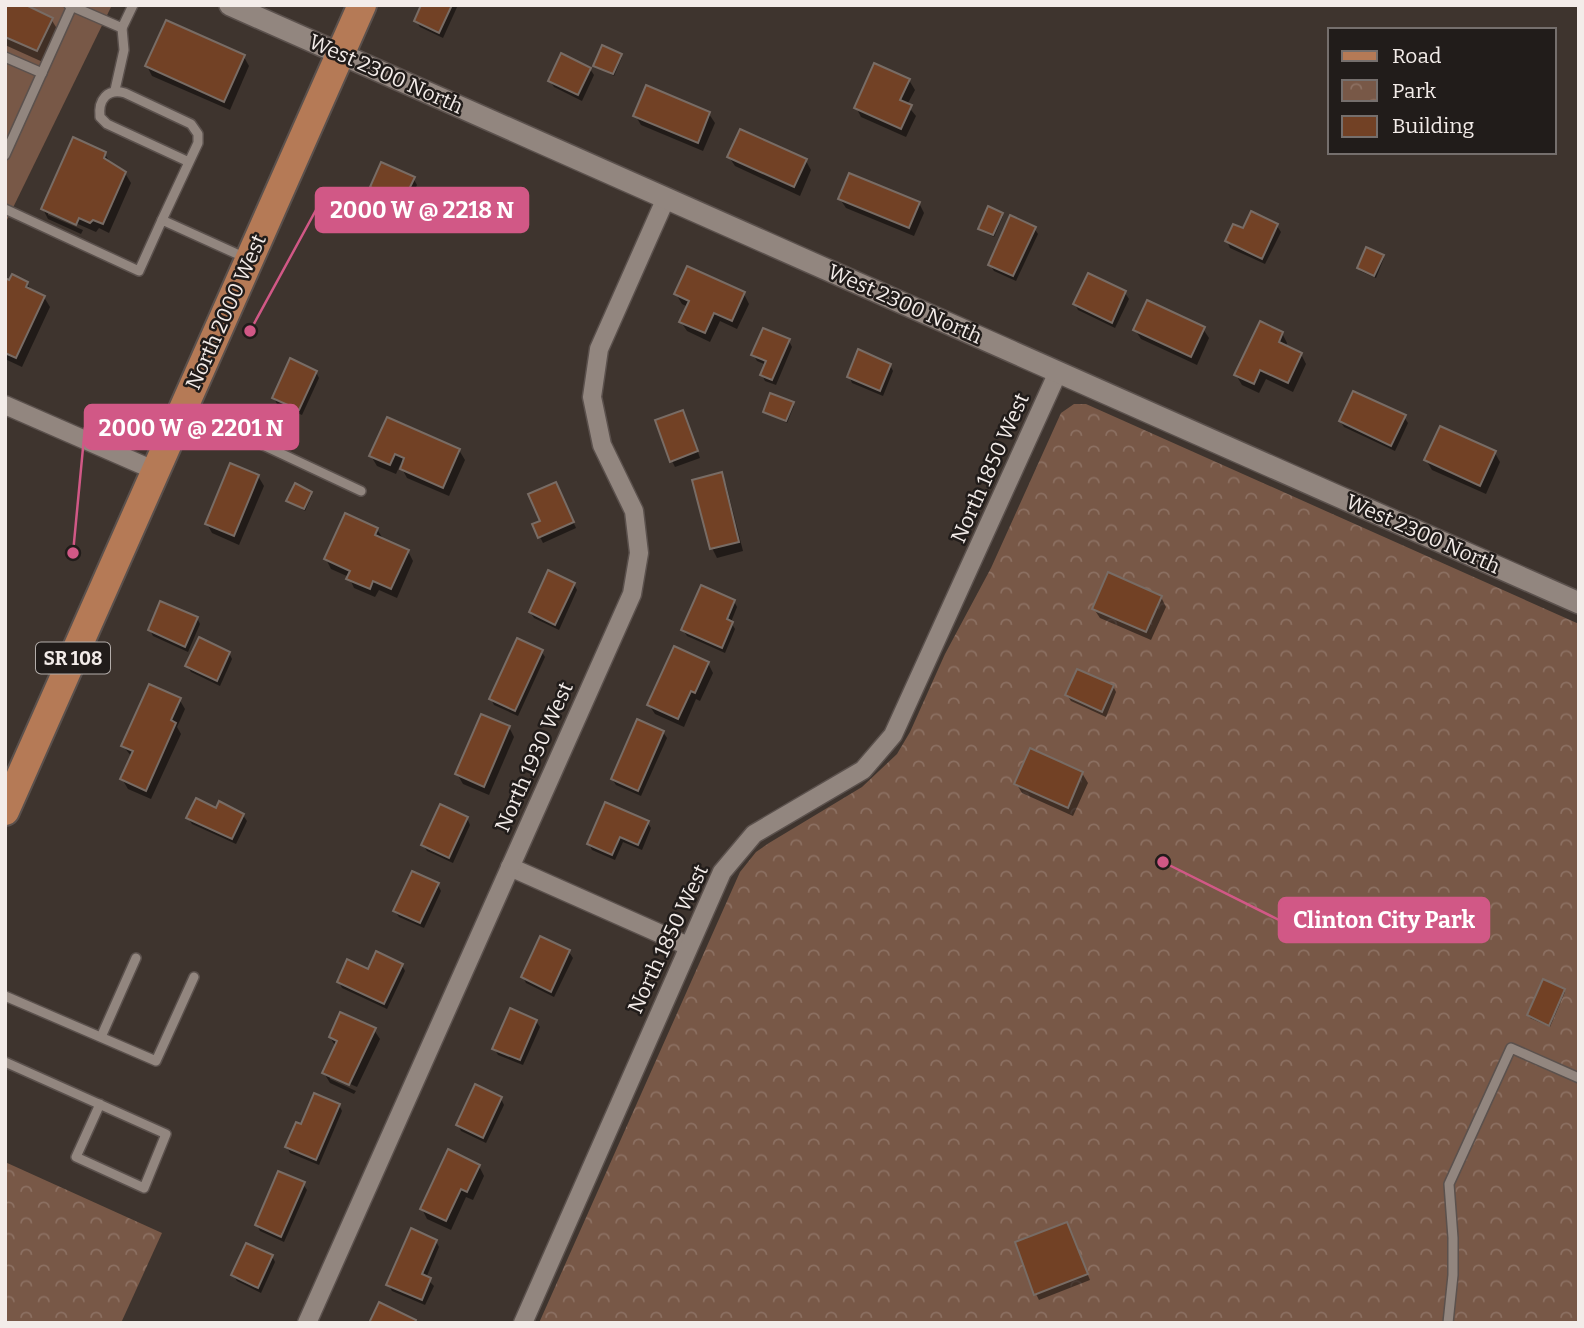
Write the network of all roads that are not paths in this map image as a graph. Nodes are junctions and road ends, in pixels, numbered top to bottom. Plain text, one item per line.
1 (133, 5) edge
2 (230, 5) edge
3 (362, 5) edge
4 (70, 6) edge
5 (122, 28) junction
6 (340, 54) junction
7 (5, 57) edge
8 (42, 73) junction
9 (115, 90) junction
10 (5, 155) edge
11 (189, 162) junction
12 (666, 198) junction
13 (5, 209) edge
14 (162, 220) junction
15 (249, 259) junction
16 (1058, 372) junction
17 (5, 405) edge
18 (183, 408) junction
19 (156, 471) junction
20 (361, 491) dead end
21 (1579, 603) edge
22 (5, 811) edge
23 (510, 867) junction
24 (688, 946) junction
25 (136, 958) dead end
26 (194, 977) dead end
27 (5, 996) edge
28 (101, 1037) junction
29 (5, 1062) edge
30 (1579, 1078) edge
31 (100, 1104) junction
32 (307, 1323) edge
33 (523, 1323) edge
34 (1448, 1323) edge

1 - 5 lane
2 - 6 street, West 2300 North
3 - 6 main road, North 2000 West / SR 108
4 - 5 lane
4 - 8 lane
5 - 9 lane
6 - 12 street, West 2300 North
6 - 15 main road, North 2000 West / SR 108
7 - 8 lane
8 - 10 lane
9 - 11 lane
9 - 11 lane
11 - 14 lane
12 - 16 street, West 2300 North
12 - 23 street, North 1930 West
13 - 14 lane
14 - 15 lane
15 - 18 main road, North 2000 West / SR 108
16 - 21 street, West 2300 North
16 - 24 street, North 1850 West
17 - 19 street
18 - 19 main road, North 2000 West / SR 108
18 - 20 lane
19 - 22 main road, North 2000 West / SR 108
23 - 24 street
23 - 32 street, North 1930 West
24 - 33 street, North 1850 West
25 - 28 lane
26 - 28 lane
27 - 28 lane
29 - 31 lane
30 - 34 lane
31 - 31 lane

